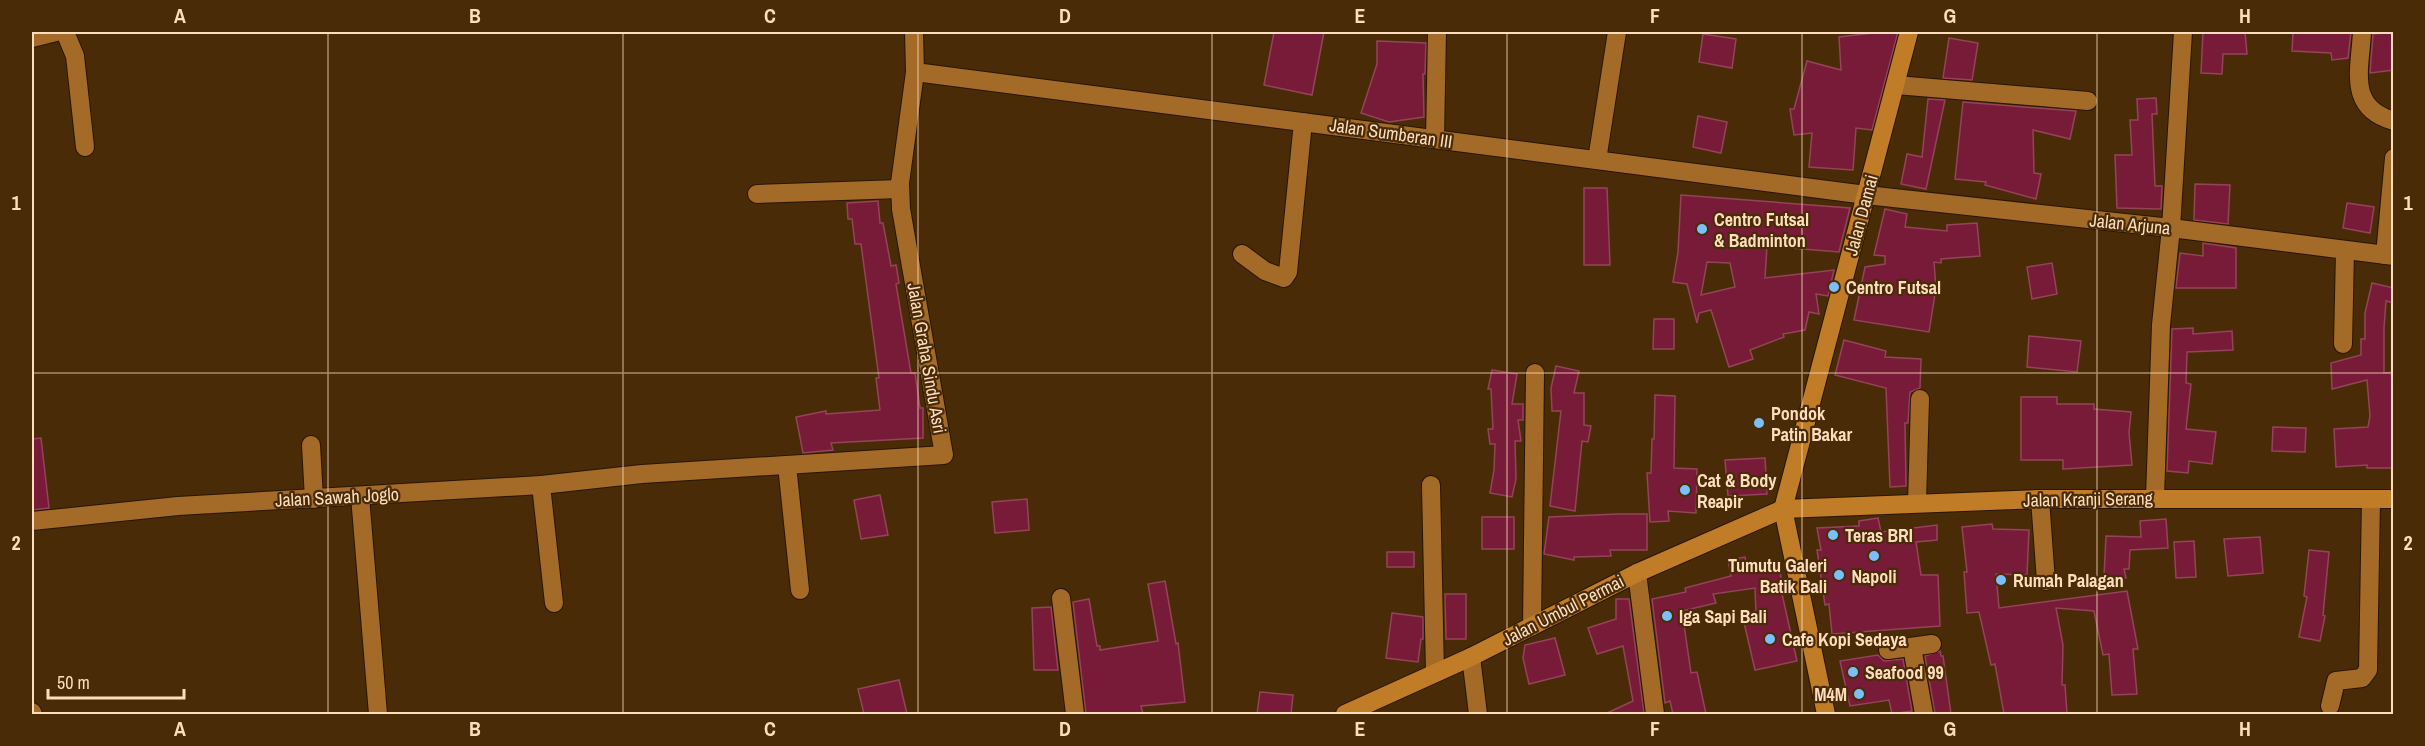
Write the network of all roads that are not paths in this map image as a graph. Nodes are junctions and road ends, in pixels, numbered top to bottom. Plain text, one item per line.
1 (56, 32) edge
2 (65, 32) edge
3 (914, 32) edge
4 (1437, 32) edge
5 (1617, 32) edge
6 (1910, 32) edge
7 (2183, 32) edge
8 (2362, 32) edge
9 (32, 38) edge
10 (915, 72) junction
11 (1896, 85) junction
12 (2088, 100) dead end
13 (2394, 121) edge
14 (1303, 122) junction
15 (1435, 139) junction
16 (85, 147) dead end
17 (2394, 158) edge
18 (1597, 160) junction
19 (900, 189) junction
20 (757, 194) dead end
21 (1866, 195) junction
22 (2171, 228) junction
23 (2345, 251) junction
24 (1242, 254) dead end
25 (2389, 256) edge
26 (2343, 344) dead end
27 (1535, 373) dead end
28 (1920, 399) dead end
29 (311, 445) dead end
30 (787, 465) junction
31 (642, 474) joint
32 (541, 485) junction
33 (1431, 485) dead end
34 (360, 496) junction
35 (2155, 497) junction
36 (314, 499) junction
37 (2040, 499) junction
38 (2394, 499) edge
39 (2371, 500) junction
40 (1917, 502) junction
41 (1783, 509) junction
42 (32, 521) edge
43 (1636, 573) junction
44 (2046, 581) dead end
45 (800, 590) dead end
46 (1061, 598) dead end
47 (554, 603) dead end
48 (1532, 626) junction
49 (1932, 644) dead end
50 (1912, 647) junction
51 (1888, 650) dead end
52 (1471, 657) junction
53 (1435, 673) junction
54 (2330, 706) dead end
55 (378, 714) edge
56 (1075, 714) edge
57 (1346, 714) edge
58 (1478, 714) edge
59 (1655, 714) edge
60 (1826, 714) edge
61 (1924, 714) edge

1 - 9 street
2 - 16 street
3 - 10 street, Jalan Graha Sindu Asri
4 - 15 street
5 - 18 street
6 - 11 main road, Jalan Damai
7 - 22 street
8 - 13 street
10 - 14 street, Jalan Sumberan III
10 - 19 street, Jalan Graha Sindu Asri
11 - 12 street
11 - 21 main road, Jalan Damai
14 - 15 street, Jalan Sumberan III
14 - 24 street
15 - 18 street, Jalan Sumberan III
17 - 25 street
18 - 21 street, Jalan Sumberan III
19 - 20 street
19 - 30 street, Jalan Graha Sindu Asri
21 - 22 street, Jalan Arjuna
21 - 41 main road, Jalan Damai
22 - 23 street, Jalan Arjuna
22 - 35 street
23 - 25 street, Jalan Arjuna
23 - 26 street
27 - 48 street
28 - 40 street
29 - 36 street
30 - 31 street, Jalan Graha Sindu Asri
30 - 45 street
31 - 32 street, Jalan Sawah Joglo
32 - 34 street, Jalan Sawah Joglo
32 - 47 street
33 - 53 street
34 - 36 street, Jalan Sawah Joglo
34 - 55 street
35 - 37 main road, Jalan Kranji Serang
35 - 39 main road, Jalan Kranji Serang
36 - 42 street, Jalan Sawah Joglo
37 - 40 main road, Jalan Kranji Serang
37 - 44 street
38 - 39 main road, Jalan Kranji Serang
39 - 54 street
40 - 41 main road, Jalan Kranji Serang
41 - 43 main road, Jalan Umbul Permai
41 - 60 main road, Jalan Damai
43 - 48 main road, Jalan Umbul Permai
43 - 59 street
46 - 56 street
48 - 52 main road, Jalan Umbul Permai
49 - 50 street
50 - 51 street
50 - 61 street
52 - 53 main road, Jalan Umbul Permai
52 - 58 street
53 - 57 main road, Jalan Umbul Permai

